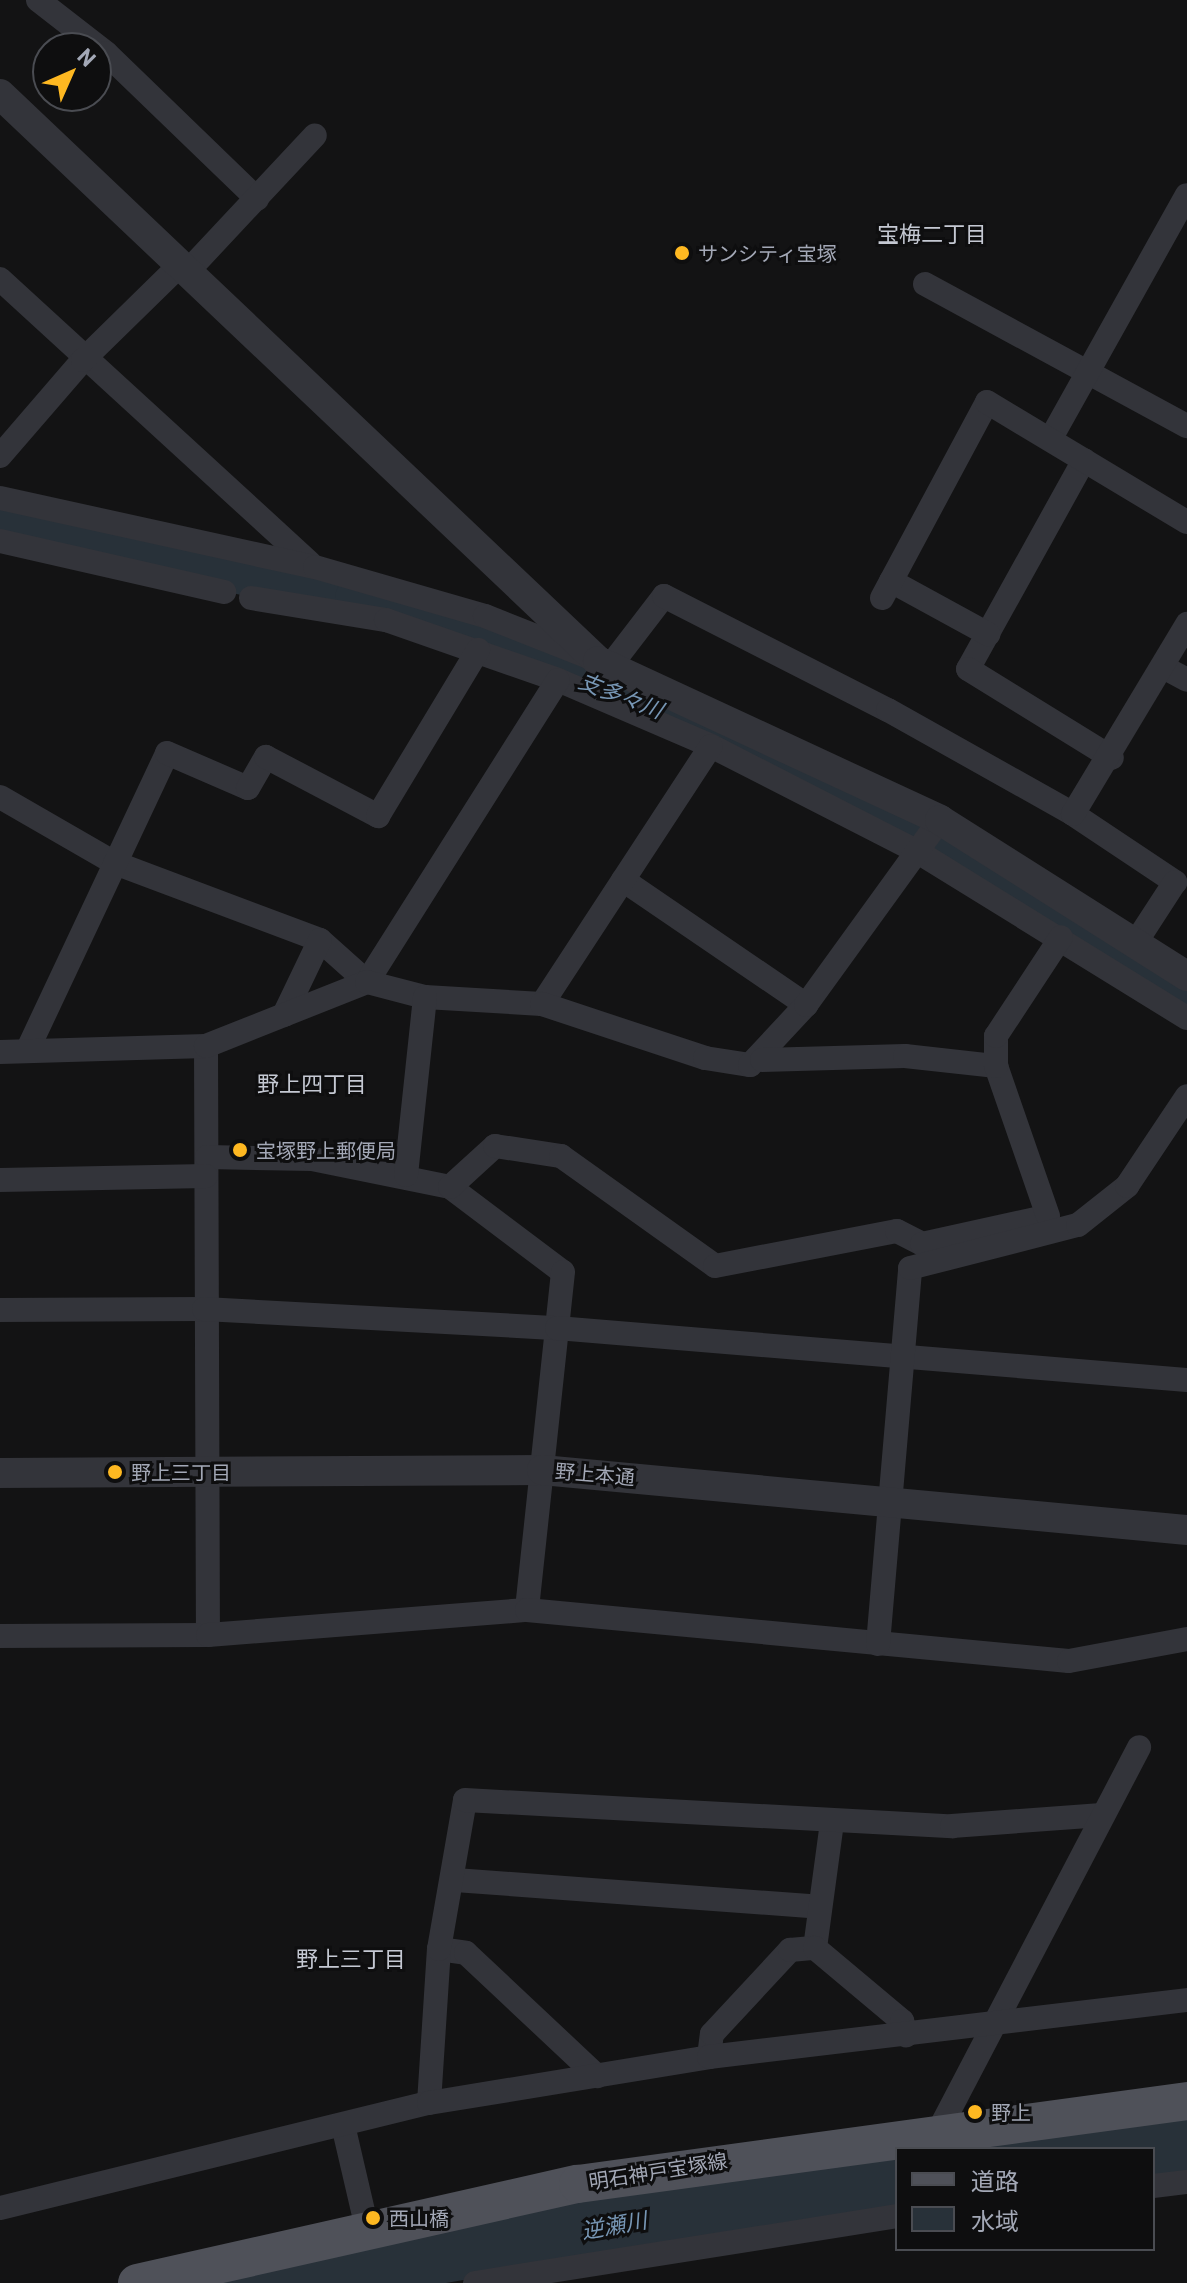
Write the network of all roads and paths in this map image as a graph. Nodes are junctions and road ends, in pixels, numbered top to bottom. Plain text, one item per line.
1 (38, 0) edge
2 (0, 94) edge
3 (315, 135) dead end
4 (1187, 195) edge
5 (257, 199) junction
6 (184, 269) junction
7 (0, 279) edge
8 (925, 284) dead end
9 (83, 360) junction
10 (1087, 374) junction
11 (1187, 426) edge
12 (1051, 438) junction
13 (0, 456) edge
14 (1084, 460) junction
15 (0, 498) edge
16 (1187, 522) edge
17 (0, 541) edge
18 (315, 567) junction
19 (224, 592) dead end
20 (251, 598) dead end
21 (1187, 624) edge
22 (988, 634) junction
23 (478, 650) junction
24 (605, 663) junction
25 (1163, 667) junction
26 (558, 680) junction
27 (1187, 680) edge
28 (711, 746) junction
29 (1112, 758) junction
30 (2, 803) edge
31 (1073, 814) junction
32 (928, 838) junction
33 (115, 863) junction
34 (623, 880) junction
35 (1061, 937) junction
36 (320, 940) junction
37 (1136, 942) junction
38 (1187, 976) edge
39 (367, 982) junction
40 (425, 997) junction
41 (542, 1004) junction
42 (806, 1005) junction
43 (284, 1015) junction
44 (1187, 1018) edge
45 (206, 1046) junction
46 (27, 1051) junction
47 (0, 1052) edge
48 (762, 1060) junction
49 (996, 1066) junction
50 (1187, 1096) edge
51 (206, 1166) junction
52 (406, 1175) junction
53 (0, 1180) edge
54 (450, 1187) junction
55 (1048, 1216) junction
56 (1078, 1225) junction
57 (204, 1309) junction
58 (0, 1310) edge
59 (557, 1328) junction
60 (905, 1362) junction
61 (1187, 1380) edge
62 (542, 1470) junction
63 (204, 1471) junction
64 (0, 1473) edge
65 (890, 1501) junction
66 (1187, 1530) edge
67 (527, 1610) junction
68 (208, 1635) junction
69 (0, 1636) edge
70 (1187, 1639) edge
71 (878, 1644) junction
72 (1139, 1747) dead end
73 (1102, 1815) junction
74 (832, 1822) junction
75 (455, 1880) junction
76 (819, 1907) junction
77 (815, 1948) junction
78 (439, 1949) junction
79 (1187, 2000) edge
80 (996, 2024) junction
81 (906, 2035) junction
82 (709, 2057) junction
83 (597, 2076) junction
84 (1187, 2101) edge
85 (429, 2103) junction
86 (343, 2125) junction
87 (939, 2130) junction
88 (1187, 2182) edge
89 (1155, 2186) edge
90 (0, 2208) edge
91 (895, 2216) edge
92 (367, 2228) junction
93 (230, 2272) edge
94 (137, 2283) edge
95 (475, 2283) edge

1 - 5 street
2 - 6 street
3 - 5 street
4 - 10 street
5 - 6 street
6 - 9 street
6 - 24 street
7 - 9 street
8 - 10 street
9 - 13 street
9 - 18 street
10 - 11 street
10 - 12 street
12 - 14 street
12 - 22 street
14 - 16 street
14 - 22 street
15 - 18 street
17 - 19 street
18 - 24 street
20 - 23 street
21 - 25 street
22 - 29 street
23 - 26 street
23 - 33 street
24 - 31 street
24 - 32 street
25 - 27 street
25 - 29 street
26 - 28 street
26 - 39 street
28 - 32 street
28 - 34 street
29 - 31 street
30 - 33 street
31 - 37 street
32 - 35 street
32 - 37 street
32 - 42 street
33 - 36 street
33 - 46 street
34 - 41 street
34 - 42 street
35 - 44 street
35 - 49 street
36 - 39 street
36 - 43 street
37 - 38 street
39 - 40 street
39 - 43 street
40 - 41 street
40 - 52 street
41 - 48 street
42 - 48 street
43 - 45 street
45 - 46 street
45 - 51 street
46 - 47 street
48 - 49 street
49 - 55 street
50 - 56 street
51 - 52 street
51 - 53 street
51 - 57 street
52 - 54 street
54 - 55 street
54 - 59 street
55 - 56 street
56 - 60 street
57 - 58 street
57 - 59 street
57 - 63 street
59 - 60 street
59 - 62 street
60 - 61 street
60 - 65 street
62 - 63 street, 野上本通
62 - 65 street, 野上本通
62 - 67 street
63 - 64 street, 野上本通
63 - 68 street
65 - 66 street, 野上本通
65 - 71 street
67 - 68 street
67 - 71 street
68 - 69 street
70 - 71 street
72 - 73 street
73 - 74 street
73 - 80 street
74 - 75 street
74 - 76 street
75 - 76 street
75 - 78 street
76 - 77 street
77 - 81 street
77 - 82 street
78 - 83 street
78 - 85 street
79 - 80 street
80 - 81 street
80 - 87 street
81 - 82 street
82 - 83 street
83 - 85 street
84 - 87 main road, 明石神戸宝塚線
85 - 86 street
86 - 90 street
86 - 92 street
87 - 92 main road, 明石神戸宝塚線
88 - 89 street
91 - 95 street
92 - 93 main road, 明石神戸宝塚線
93 - 94 main road, 明石神戸宝塚線

